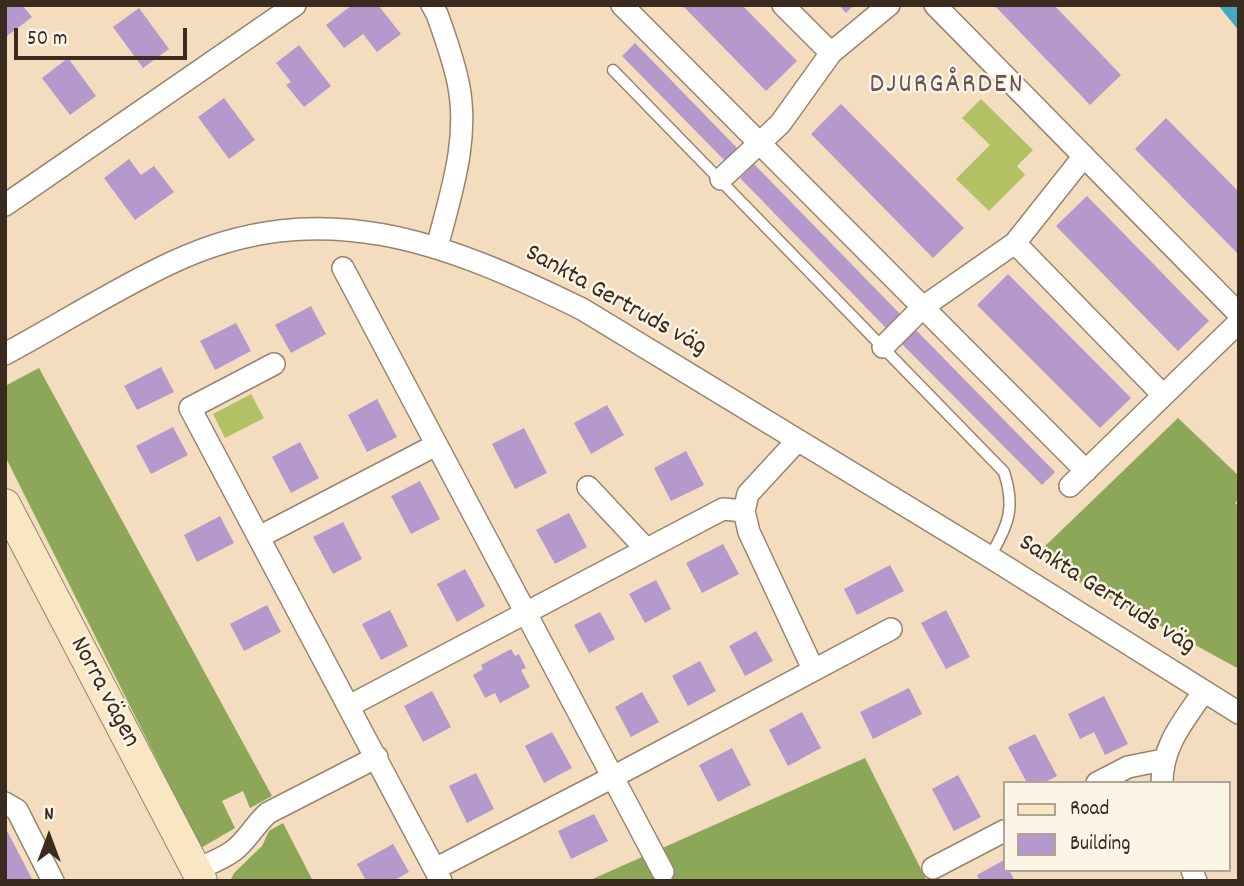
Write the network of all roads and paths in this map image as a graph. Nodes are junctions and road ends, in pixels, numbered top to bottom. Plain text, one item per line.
1 (295, 5) edge
2 (432, 5) edge
3 (622, 5) edge
4 (783, 5) edge
5 (889, 5) edge
6 (935, 5) edge
7 (831, 53) junction
8 (613, 70) dead end
9 (759, 142) junction
10 (1084, 156) junction
11 (721, 179) junction
12 (5, 205) edge
13 (1015, 243) junction
14 (437, 247) junction
15 (343, 268) dead end
16 (923, 307) junction
17 (1239, 314) edge
18 (1239, 322) edge
19 (884, 347) junction
20 (5, 354) edge
21 (274, 364) dead end
22 (1163, 395) junction
23 (797, 441) junction
24 (436, 445) junction
25 (1086, 471) junction
26 (1070, 486) dead end
27 (588, 487) dead end
28 (5, 504) edge
29 (744, 511) junction
30 (12, 536) edge
31 (259, 537) junction
32 (646, 549) junction
33 (990, 557) junction
34 (525, 611) junction
35 (891, 629) dead end
36 (813, 670) junction
37 (1204, 691) junction
38 (349, 706) junction
39 (1239, 713) edge
40 (377, 757) junction
41 (1163, 760) junction
42 (613, 777) junction
43 (1101, 781) edge
44 (1162, 781) edge
45 (9, 810) edge
46 (1002, 832) edge
47 (933, 868) dead end
48 (663, 872) dead end
49 (199, 875) edge
50 (438, 875) edge
51 (53, 881) edge

1 - 12 street
2 - 14 street
3 - 9 street
4 - 7 street
5 - 7 street
6 - 10 street
7 - 9 street
8 - 11 lane
9 - 11 street
9 - 16 street
10 - 13 street
10 - 17 street
11 - 19 lane
13 - 16 street
13 - 22 street
14 - 20 street, Sankta Gertruds väg
14 - 23 street, Sankta Gertruds väg
15 - 24 street
16 - 19 street
16 - 25 street
18 - 22 street
19 - 33 lane
21 - 31 street
22 - 25 street
23 - 29 street
23 - 33 street, Sankta Gertruds väg
24 - 31 street
24 - 34 street
25 - 26 street
27 - 32 street
28 - 30 street, Norra vägen
29 - 32 street
29 - 36 street
30 - 49 street, Norra vägen
31 - 38 street
32 - 34 street
33 - 37 street, Sankta Gertruds väg
34 - 38 street
34 - 42 street
35 - 36 street
36 - 42 street
37 - 39 street, Sankta Gertruds väg
37 - 41 street, Sankta Gertruds väg
38 - 40 street
40 - 49 street
40 - 50 street
41 - 43 street
41 - 44 street, Sankta Gertruds väg
42 - 48 street
42 - 50 street
45 - 51 street
46 - 47 street

